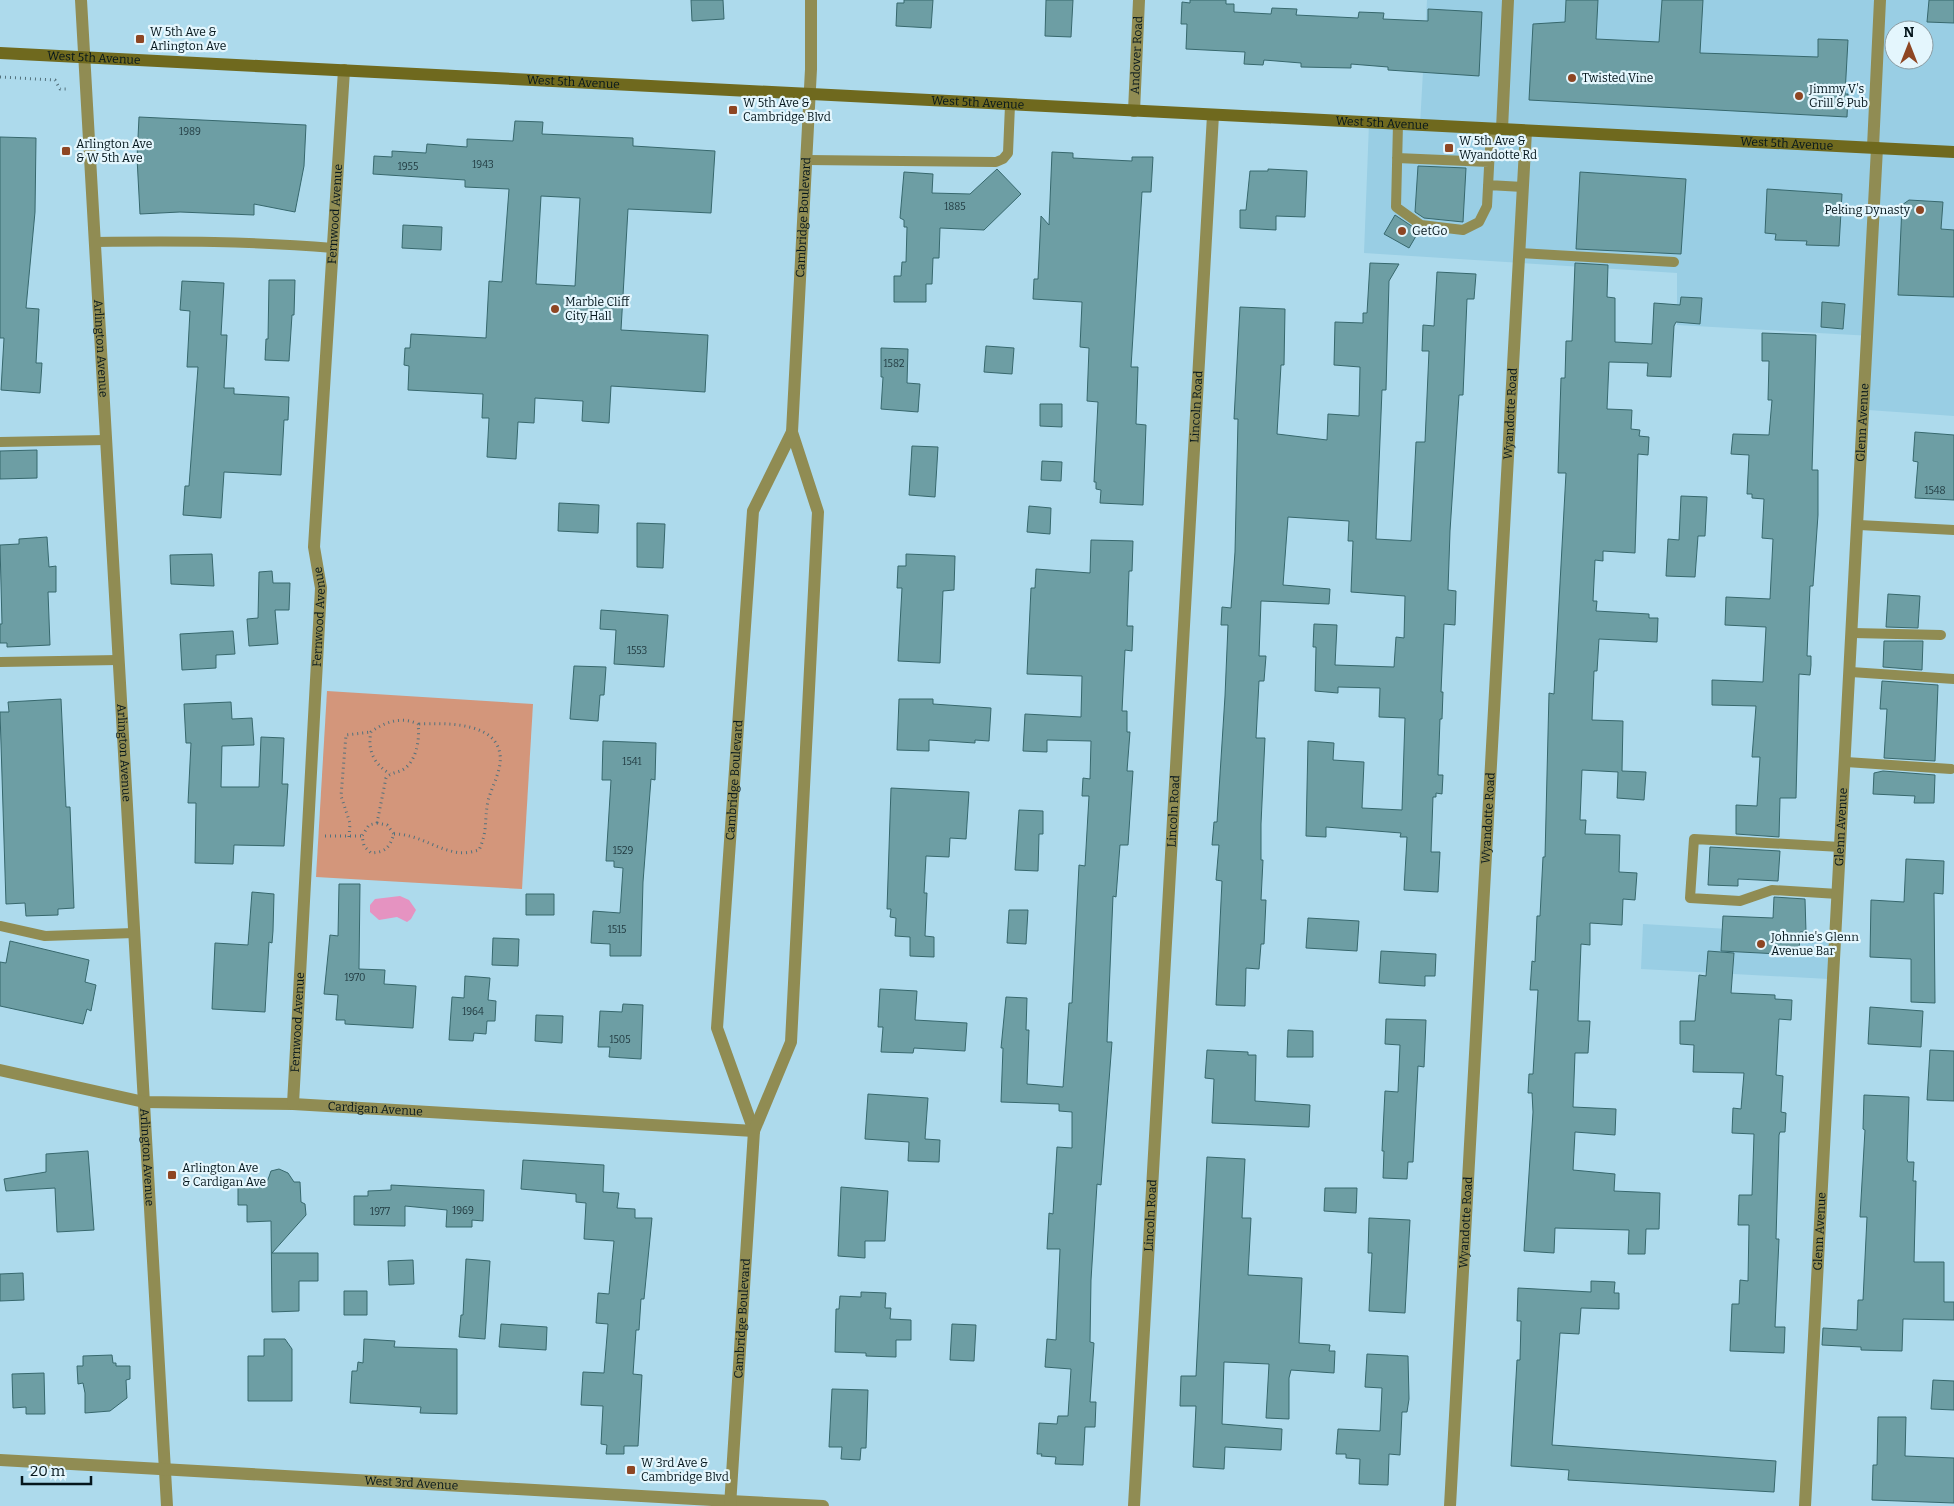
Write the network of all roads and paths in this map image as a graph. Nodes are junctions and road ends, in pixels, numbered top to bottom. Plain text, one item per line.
1 (81, 0) edge
2 (811, 0) edge
3 (1139, 0) edge
4 (1508, 0) edge
5 (1880, 0) edge
6 (0, 53) edge
7 (84, 57) junction
8 (344, 70) junction
9 (0, 77) edge
10 (86, 89) junction
11 (810, 94) junction
12 (1010, 104) junction
13 (1134, 111) junction
14 (1213, 115) junction
15 (1398, 124) junction
16 (1496, 129) junction
17 (1526, 131) junction
18 (1875, 147) junction
19 (1954, 152) edge
20 (1397, 158) junction
21 (807, 160) junction
22 (1490, 162) junction
23 (1488, 186) junction
24 (1523, 187) junction
25 (95, 242) junction
26 (333, 248) junction
27 (1520, 253) junction
28 (1674, 262) dead end
29 (792, 432) junction
30 (105, 440) junction
31 (0, 442) edge
32 (1859, 525) junction
33 (1954, 530) edge
34 (1853, 633) junction
35 (1942, 635) dead end
36 (118, 660) junction
37 (0, 662) edge
38 (1851, 672) junction
39 (1954, 679) edge
40 (418, 724) junction
41 (371, 732) junction
42 (1846, 762) junction
43 (1951, 769) dead end
44 (390, 774) junction
45 (378, 823) junction
46 (308, 834) junction
47 (394, 834) junction
48 (362, 836) junction
49 (349, 837) junction
50 (1841, 847) junction
51 (1838, 894) junction
52 (0, 926) edge
53 (134, 933) junction
54 (0, 1070) edge
55 (144, 1102) junction
56 (292, 1104) junction
57 (754, 1131) junction
58 (0, 1460) edge
59 (164, 1469) junction
60 (730, 1504) edge
61 (167, 1506) edge
62 (823, 1506) edge
63 (1134, 1506) edge
64 (1450, 1506) edge
65 (1805, 1506) edge

1 - 7 street, Arlington Avenue
2 - 11 street, Cambridge Boulevard
3 - 13 street, Andover Road
4 - 16 street
5 - 18 street, Glenn Avenue
6 - 7 main road, West 5th Avenue
7 - 8 main road, West 5th Avenue
7 - 10 street, Arlington Avenue
8 - 11 main road, West 5th Avenue
8 - 26 street, Fernwood Avenue
9 - 10 path
10 - 25 street, Arlington Avenue
11 - 12 main road, West 5th Avenue
11 - 21 street, Cambridge Boulevard
12 - 13 main road, West 5th Avenue
12 - 21 lane
13 - 14 main road, West 5th Avenue
14 - 15 main road, West 5th Avenue
14 - 63 street, Lincoln Road
15 - 16 main road, West 5th Avenue
15 - 20 lane
16 - 17 main road, West 5th Avenue
16 - 22 lane
17 - 18 main road, West 5th Avenue
17 - 24 street, Wyandotte Road
18 - 19 main road, West 5th Avenue
18 - 32 street, Glenn Avenue
20 - 22 lane
20 - 23 lane
21 - 29 street, Cambridge Boulevard
22 - 23 lane
23 - 24 lane
24 - 27 street, Wyandotte Road
25 - 26 lane
25 - 30 street, Arlington Avenue
26 - 46 street, Fernwood Avenue
27 - 28 lane
27 - 64 street, Wyandotte Road
29 - 57 street, Cambridge Boulevard
29 - 57 street, Cambridge Boulevard
30 - 31 lane
30 - 36 street, Arlington Avenue
32 - 33 lane
32 - 34 street, Glenn Avenue
34 - 35 lane
34 - 38 street, Glenn Avenue
36 - 37 lane
36 - 53 street, Arlington Avenue
38 - 39 lane
38 - 42 street, Glenn Avenue
40 - 41 path
40 - 44 path
40 - 47 path
41 - 44 path
41 - 49 path
42 - 43 lane
42 - 50 street, Glenn Avenue
44 - 45 path
45 - 47 path
45 - 48 path
46 - 49 path
46 - 56 street, Fernwood Avenue
47 - 48 path
48 - 49 path
50 - 51 street, Glenn Avenue
50 - 51 lane
51 - 65 street, Glenn Avenue
52 - 53 lane
53 - 55 street, Arlington Avenue
54 - 55 street, Cardigan Avenue
55 - 56 street, Cardigan Avenue
55 - 59 street, Arlington Avenue
56 - 57 street, Cardigan Avenue
57 - 60 street, Cambridge Boulevard
58 - 59 street, West 3rd Avenue
59 - 60 street, West 3rd Avenue
59 - 61 street, Arlington Avenue
60 - 62 street, West 3rd Avenue

